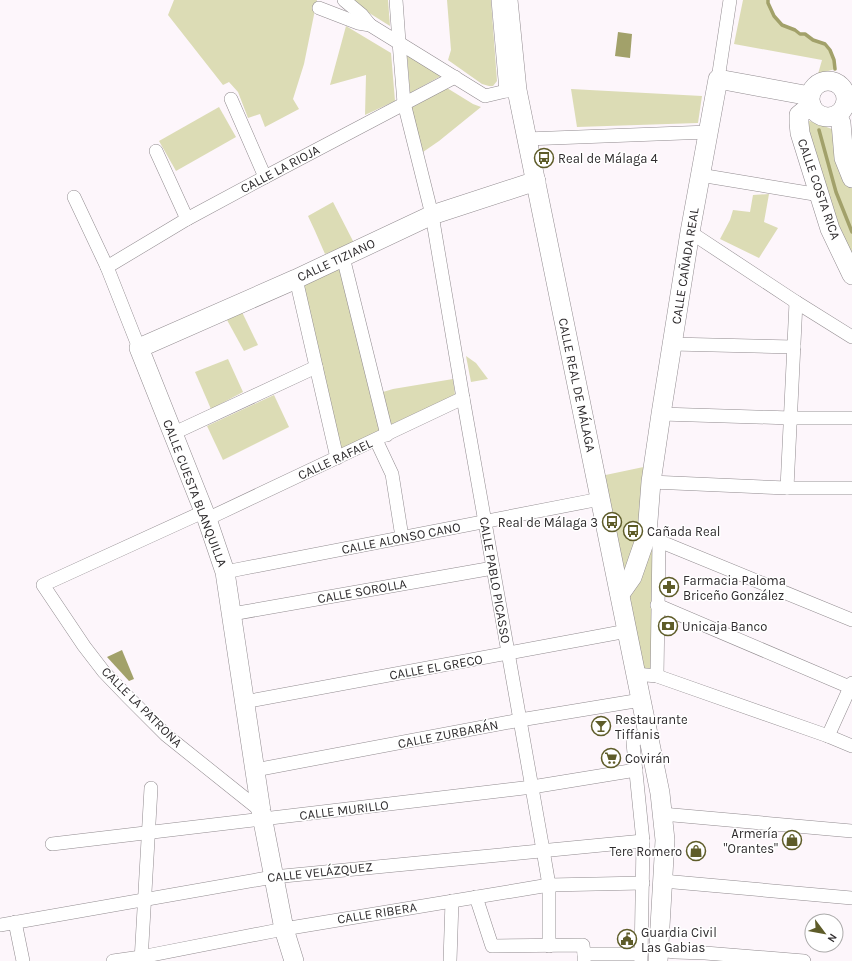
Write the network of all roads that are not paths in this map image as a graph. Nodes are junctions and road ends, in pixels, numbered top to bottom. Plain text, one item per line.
1 (344, 0) edge
2 (396, 0) edge
3 (498, 0) edge
4 (508, 0) edge
5 (517, 0) edge
6 (730, 0) edge
7 (319, 8) dead end
8 (370, 25) junction
9 (511, 34) junction
10 (399, 42) junction
11 (455, 77) junction
12 (718, 80) junction
13 (511, 90) junction
14 (231, 99) dead end
15 (810, 100) junction
16 (404, 103) junction
17 (845, 107) edge
18 (709, 132) junction
19 (526, 139) junction
20 (156, 151) dead end
21 (700, 175) junction
22 (265, 177) junction
23 (852, 178) edge
24 (536, 181) junction
25 (820, 195) junction
26 (74, 197) dead end
27 (432, 215) junction
28 (187, 219) junction
29 (690, 232) junction
30 (343, 257) junction
31 (107, 266) junction
32 (852, 275) edge
33 (296, 279) junction
34 (796, 302) junction
35 (852, 337) edge
36 (672, 344) junction
37 (794, 347) junction
38 (139, 348) junction
39 (316, 367) junction
40 (463, 398) junction
41 (661, 414) junction
42 (791, 418) junction
43 (852, 418) edge
44 (172, 434) junction
45 (381, 437) junction
46 (337, 458) junction
47 (651, 482) junction
48 (787, 488) junction
49 (852, 488) edge
50 (600, 499) junction
51 (205, 516) junction
52 (485, 521) junction
53 (402, 537) junction
54 (653, 537) junction
55 (493, 568) junction
56 (225, 572) junction
57 (43, 585) joint
58 (620, 594) junction
59 (657, 605) junction
60 (232, 614) junction
61 (852, 620) edge
62 (627, 631) junction
63 (508, 654) junction
64 (635, 674) junction
65 (657, 676) junction
66 (851, 686) edge
67 (641, 700) junction
68 (244, 702) junction
69 (520, 720) junction
70 (648, 736) junction
71 (828, 736) junction
72 (852, 746) edge
73 (255, 770) junction
74 (636, 770) junction
75 (532, 787) junction
76 (151, 788) dead end
77 (662, 814) junction
78 (262, 815) junction
79 (852, 831) edge
80 (148, 833) junction
81 (643, 841) junction
82 (52, 844) dead end
83 (543, 850) junction
84 (274, 876) junction
85 (663, 881) junction
86 (643, 883) junction
87 (549, 885) junction
88 (476, 897) junction
89 (852, 898) edge
90 (144, 900) junction
91 (452, 901) junction
92 (16, 922) junction
93 (0, 925) edge
94 (284, 929) junction
95 (549, 946) junction
96 (650, 957) edge
97 (584, 958) edge
98 (141, 959) edge
99 (23, 961) edge
100 (114, 961) edge
101 (294, 961) edge
102 (450, 961) edge
103 (804, 961) edge

1 - 8 street
2 - 10 street, CALLE PABLO PICASSO
3 - 13 street, CALLE REAL DE MÁLAGA
4 - 9 street, CALLE REAL DE MÁLAGA
5 - 9 street, CALLE REAL DE MÁLAGA
6 - 12 street, CALLE CAÑADA REAL
7 - 8 street
8 - 10 street
9 - 13 street, CALLE REAL DE MÁLAGA
10 - 11 street
10 - 16 street, CALLE PABLO PICASSO
11 - 13 street
11 - 16 street, CALLE LA RIOJA
12 - 15 street
12 - 18 street, CALLE CAÑADA REAL
13 - 19 street, CALLE REAL DE MÁLAGA
14 - 22 street
15 - 17 street
15 - 17 street
15 - 25 street, CALLE COSTA RICA
16 - 22 street, CALLE LA RIOJA
16 - 27 street, CALLE PABLO PICASSO
17 - 23 street
18 - 19 street
18 - 21 street, CALLE CAÑADA REAL
19 - 24 street, CALLE REAL DE MÁLAGA
20 - 28 street
21 - 25 street
21 - 29 street, CALLE CAÑADA REAL
22 - 28 street, CALLE LA RIOJA
24 - 27 street, CALLE TIZIANO
24 - 50 street, CALLE REAL DE MÁLAGA
25 - 32 street, CALLE COSTA RICA
26 - 31 street, CALLE CUESTA BLANQUILLA
27 - 30 street, CALLE TIZIANO
27 - 40 street, CALLE PABLO PICASSO
28 - 31 street, CALLE LA RIOJA
29 - 34 street
29 - 36 street, CALLE CAÑADA REAL
30 - 33 street, CALLE TIZIANO
30 - 45 street
31 - 38 street, CALLE CUESTA BLANQUILLA
33 - 38 street, CALLE TIZIANO
33 - 39 street
34 - 35 street
34 - 37 street
36 - 37 street
36 - 41 street, CALLE CAÑADA REAL
37 - 42 street
38 - 44 street, CALLE CUESTA BLANQUILLA
39 - 44 street
39 - 46 street
40 - 45 street, CALLE RAFAEL
40 - 52 street, CALLE PABLO PICASSO
41 - 42 street
41 - 47 street, CALLE CAÑADA REAL
42 - 43 street
42 - 48 street
44 - 51 street, CALLE CUESTA BLANQUILLA
45 - 46 street, CALLE RAFAEL
45 - 53 street
46 - 51 street, CALLE RAFAEL
47 - 48 street
47 - 54 street, CALLE CAÑADA REAL
48 - 49 street
50 - 52 street, CALLE ALONSO CANO
50 - 58 street, CALLE REAL DE MÁLAGA
51 - 56 street, CALLE CUESTA BLANQUILLA
51 - 57 street, CALLE RAFAEL
52 - 53 street, CALLE ALONSO CANO
52 - 55 street, CALLE PABLO PICASSO
53 - 56 street, CALLE ALONSO CANO
54 - 58 street, CALLE CAÑADA REAL
54 - 59 street, CALLE CAÑADA REAL
54 - 61 street
55 - 60 street, CALLE SOROLLA
55 - 63 street, CALLE PABLO PICASSO
56 - 60 street, CALLE CUESTA BLANQUILLA
57 - 78 street, CALLE LA PATRONA
58 - 62 street, CALLE REAL DE MÁLAGA
59 - 65 street, CALLE CAÑADA REAL
59 - 66 street
60 - 68 street, CALLE CUESTA BLANQUILLA
62 - 63 street, CALLE EL GRECO
62 - 64 street, CALLE REAL DE MÁLAGA
63 - 68 street, CALLE EL GRECO
63 - 69 street, CALLE PABLO PICASSO
64 - 65 street
64 - 67 street, CALLE REAL DE MÁLAGA
65 - 71 street
66 - 71 street
67 - 69 street, CALLE ZURBARÁN
67 - 70 street, CALLE REAL DE MÁLAGA
68 - 73 street, CALLE CUESTA BLANQUILLA
69 - 73 street, CALLE ZURBARÁN
69 - 75 street, CALLE PABLO PICASSO
70 - 74 street
70 - 77 street, CALLE REAL DE MÁLAGA
71 - 72 street
73 - 78 street, CALLE CUESTA BLANQUILLA
74 - 75 street, CALLE MURILLO
74 - 81 street
75 - 78 street, CALLE MURILLO
75 - 83 street, CALLE PABLO PICASSO
76 - 80 street
77 - 79 street
77 - 85 street, CALLE REAL DE MÁLAGA
78 - 80 street, CALLE MURILLO
78 - 84 street, CALLE CUESTA BLANQUILLA
80 - 82 street, CALLE MURILLO
80 - 90 street
81 - 83 street, CALLE VELÁZQUEZ
81 - 86 street
83 - 84 street, CALLE VELÁZQUEZ
83 - 87 street, CALLE PABLO PICASSO
84 - 90 street, CALLE VELÁZQUEZ
84 - 94 street, CALLE CUESTA BLANQUILLA
85 - 89 street
85 - 96 street, CALLE REAL DE MÁLAGA
86 - 87 street, CALLE RIBERA
86 - 96 street
87 - 88 street, CALLE RIBERA
87 - 95 street, CALLE PABLO PICASSO
88 - 91 street, CALLE RIBERA
88 - 95 street
90 - 92 street, CALLE VELÁZQUEZ
90 - 98 street
91 - 94 street, CALLE RIBERA
91 - 102 street
92 - 93 street, CALLE VELÁZQUEZ
92 - 99 street
94 - 98 street, CALLE RIBERA
94 - 101 street, CALLE CUESTA BLANQUILLA
95 - 97 street
96 - 97 street
96 - 103 street
98 - 100 street, CALLE RIBERA

